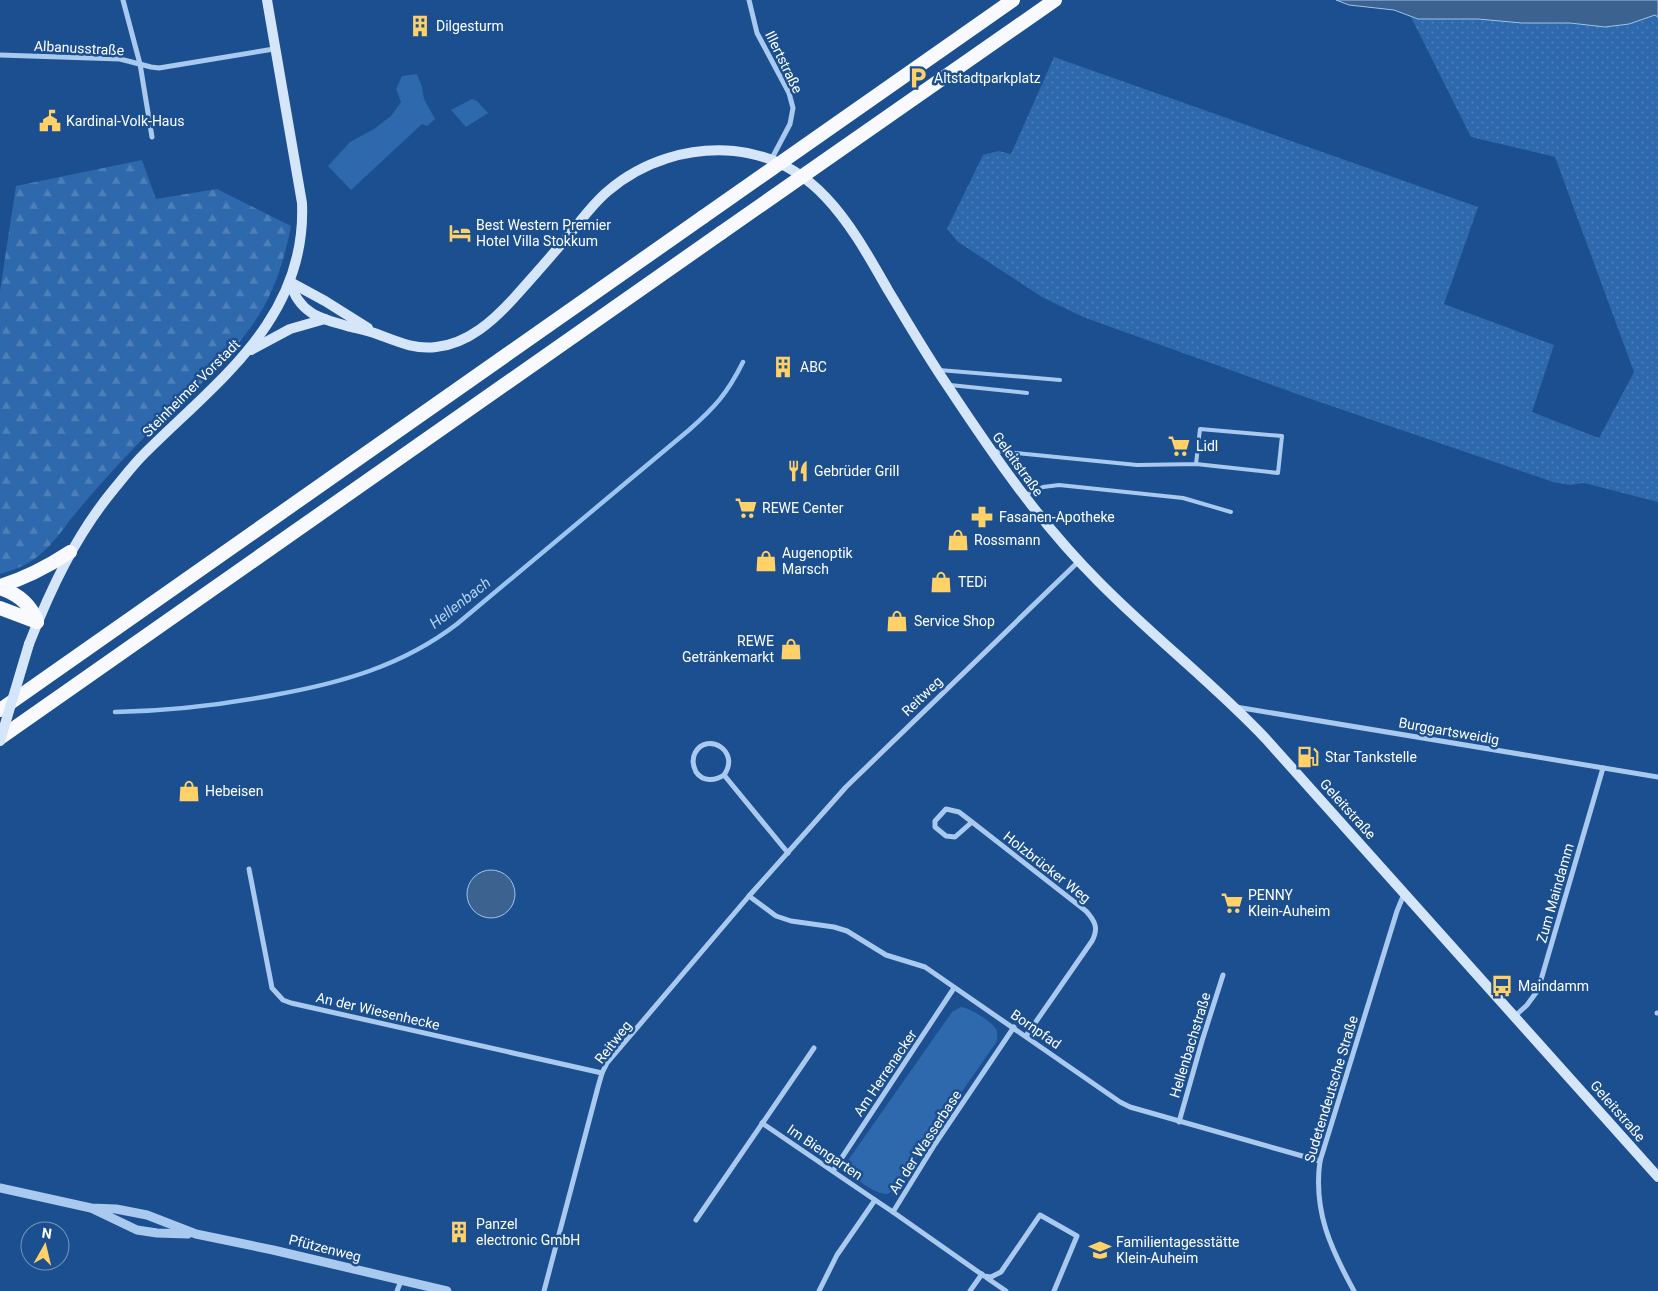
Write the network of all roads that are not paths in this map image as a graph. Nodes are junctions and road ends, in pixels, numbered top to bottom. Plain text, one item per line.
1 (123, 0) edge
2 (266, 0) edge
3 (749, 0) edge
4 (1013, 0) edge
5 (1055, 0) edge
6 (274, 49) junction
7 (0, 55) edge
8 (140, 64) junction
9 (152, 137) dead end
10 (771, 160) junction
11 (290, 282) junction
12 (326, 319) junction
13 (375, 333) junction
14 (248, 352) junction
15 (937, 370) junction
16 (1060, 380) dead end
17 (946, 384) junction
18 (1027, 393) dead end
19 (990, 450) junction
20 (1196, 464) junction
21 (1023, 496) junction
22 (1231, 512) dead end
23 (70, 552) junction
24 (1079, 561) junction
25 (0, 587) edge
26 (0, 608) edge
27 (37, 622) junction
28 (1236, 706) junction
29 (0, 710) edge
30 (0, 739) edge
31 (1603, 768) junction
32 (724, 775) junction
33 (1658, 777) edge
34 (972, 822) junction
35 (788, 853) junction
36 (249, 869) dead end
37 (1404, 893) junction
38 (749, 896) junction
39 (1223, 975) dead end
40 (954, 988) junction
41 (1515, 1016) junction
42 (1014, 1027) junction
43 (1026, 1036) junction
44 (814, 1048) dead end
45 (602, 1073) junction
46 (1179, 1122) junction
47 (762, 1123) junction
48 (1320, 1161) junction
49 (833, 1170) junction
50 (1658, 1177) edge
51 (0, 1188) edge
52 (874, 1200) junction
53 (91, 1208) junction
54 (893, 1212) junction
55 (696, 1220) dead end
56 (196, 1234) junction
57 (983, 1275) junction
58 (401, 1281) junction
59 (397, 1291) edge
60 (447, 1291) edge
61 (544, 1291) edge
62 (819, 1291) edge
63 (970, 1291) edge
64 (1006, 1291) edge
65 (1054, 1291) edge
66 (1354, 1291) edge

1 - 8 street
2 - 6 main road, Steinheimer Vorstadt
3 - 10 street, Illertstraße
4 - 29 highway, bridge
5 - 30 highway, bridge
6 - 8 street, Albanusstraße
6 - 11 main road, Steinheimer Vorstadt
7 - 8 street, Albanusstraße
8 - 9 street
10 - 13 main road, Geleitstraße
10 - 15 main road, Geleitstraße
11 - 12 main road, Geleitstraße
11 - 13 main road, Geleitstraße
11 - 14 main road, Steinheimer Vorstadt
12 - 13 main road, Geleitstraße
12 - 14 main road
14 - 23 main road, Steinheimer Vorstadt
15 - 16 lane
15 - 17 main road, Geleitstraße
17 - 18 lane
17 - 19 main road, Geleitstraße
19 - 20 lane
19 - 21 main road, Geleitstraße
20 - 20 lane
21 - 22 lane
21 - 24 main road, Geleitstraße
23 - 25 highway
23 - 27 main road, Steinheimer Vorstadt
24 - 28 main road, Geleitstraße
24 - 35 street, Reitweg
25 - 27 highway
26 - 27 highway
27 - 30 main road, Steinheimer Vorstadt, bridge
28 - 31 street, Burggartsweidig
28 - 37 main road, Geleitstraße
31 - 33 street, Burggartsweidig
31 - 41 street, Zum Maindamm
32 - 32 street
32 - 35 street
34 - 34 street, Holzbrücker Weg
34 - 43 street, Holzbrücker Weg
35 - 38 street, Reitweg
36 - 45 street, An der Wiesenhecke
37 - 41 main road, Geleitstraße
37 - 48 street, Sudetendeutsche Straße
38 - 40 street, Bornpfad
38 - 45 street, Reitweg
39 - 46 street, Hellenbachstraße
40 - 42 street, Bornpfad
40 - 49 street, Am Herrenacker
41 - 50 main road, Geleitstraße
42 - 43 street, Bornpfad
42 - 54 street, An der Wasserbase
43 - 46 street, Bornpfad
44 - 47 street
45 - 61 street, Reitweg
46 - 48 street, Bornpfad
47 - 49 street, Im Biengarten
47 - 55 street
48 - 66 street, Sudetendeutsche Straße
49 - 52 street, Im Biengarten
51 - 53 street, Pfützenweg
52 - 54 street, An der Wasserbase
52 - 62 street, An der Wasserbase
53 - 56 street, Pfützenweg
53 - 56 street, Pfützenweg
54 - 57 street
56 - 58 street, Pfützenweg
57 - 63 street
57 - 64 street
57 - 65 street
58 - 59 street
58 - 60 street, Pfützenweg

